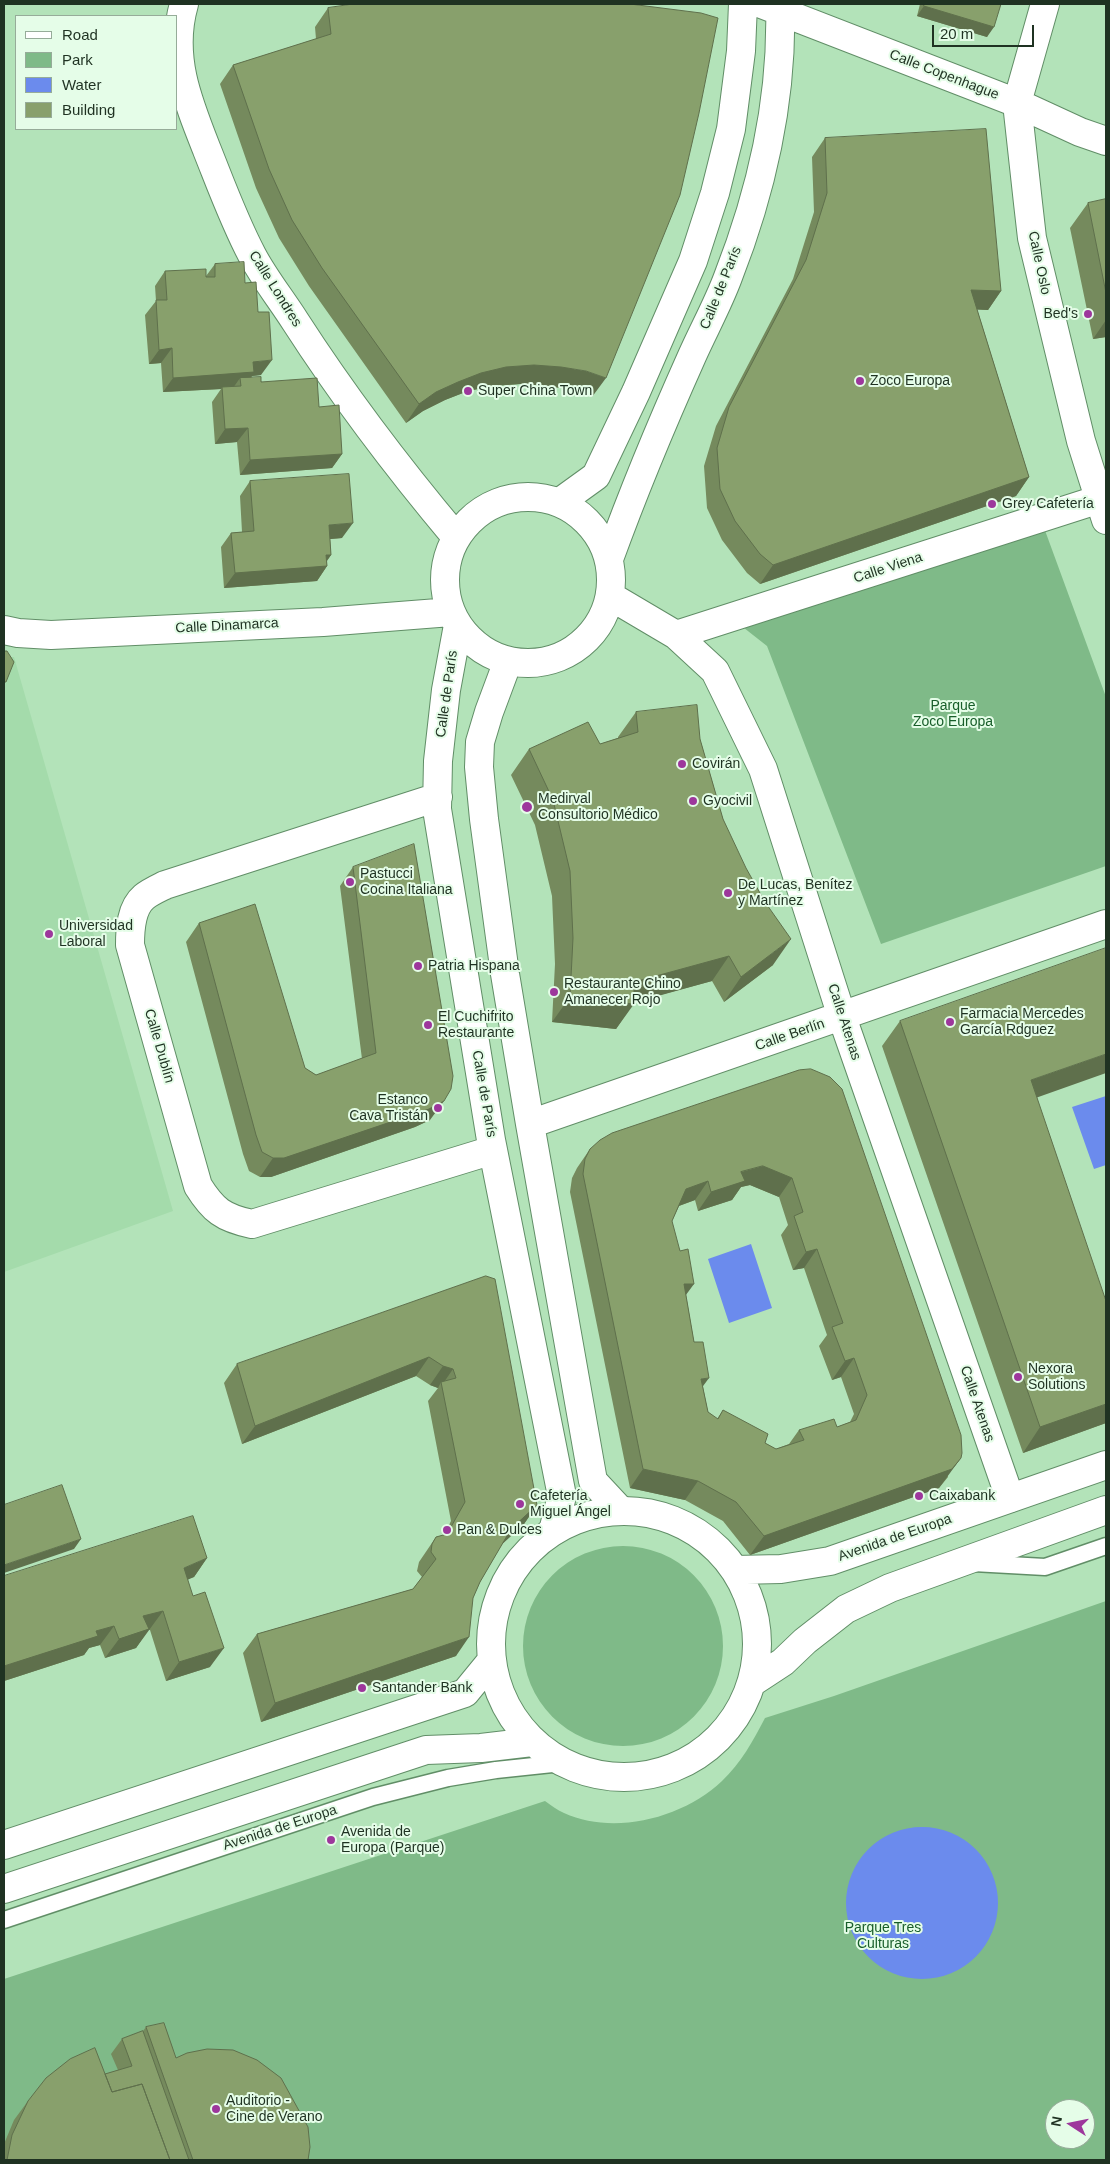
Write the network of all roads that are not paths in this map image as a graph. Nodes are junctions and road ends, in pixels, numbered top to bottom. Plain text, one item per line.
1 (184, 4) edge
2 (743, 4) edge
3 (1045, 4) edge
4 (773, 6) edge
5 (1017, 103) junction
6 (1106, 142) edge
7 (1102, 494) edge
8 (560, 502) junction
9 (456, 537) junction
10 (609, 558) junction
11 (610, 596) junction
12 (454, 618) junction
13 (4, 630) edge
14 (676, 635) junction
15 (508, 661) junction
16 (438, 798) junction
17 (1106, 924) edge
18 (842, 1017) junction
19 (530, 1124) junction
20 (493, 1150) junction
21 (1106, 1465) edge
22 (1010, 1498) junction
23 (620, 1510) junction
24 (1106, 1510) edge
25 (553, 1531) junction
26 (1106, 1546) edge
27 (961, 1563) junction
28 (735, 1570) junction
29 (492, 1660) junction
30 (751, 1683) junction
31 (532, 1742) junction
32 (562, 1763) junction
33 (4, 1844) edge
34 (4, 1889) edge
35 (4, 1920) edge

1 - 9 street, Calle Londres
2 - 8 street
3 - 5 street, Calle Oslo
4 - 5 street, Calle Copenhague
4 - 10 street, Calle de París
5 - 6 street, Calle Copenhague
5 - 7 street, Calle Oslo
7 - 14 street, Calle Viena
8 - 9 street
8 - 10 street
9 - 12 street
10 - 11 street
11 - 14 street, Calle Atenas
11 - 15 street
12 - 13 street, Calle Dinamarca
12 - 15 street
12 - 16 street, Calle de París
14 - 18 street, Calle Atenas
15 - 19 street
16 - 20 street, Calle de París
16 - 20 street, Calle Dublín
17 - 18 street, Calle Berlín
18 - 19 street, Calle Berlín
18 - 22 street, Calle Atenas
19 - 23 street
20 - 25 street, Calle de París
21 - 22 street, Avenida de Europa
22 - 28 street, Avenida de Europa
23 - 25 street, Avenida de Europa
23 - 28 street, Avenida de Europa
24 - 27 street
25 - 29 street, Avenida de Europa
26 - 27 lane
27 - 30 street
28 - 30 street, Avenida de Europa
29 - 31 street, Avenida de Europa
29 - 33 street
30 - 32 street, Avenida de Europa
31 - 32 street, Avenida de Europa
31 - 34 street, Avenida de Europa
32 - 35 lane, Avenida de Europa

